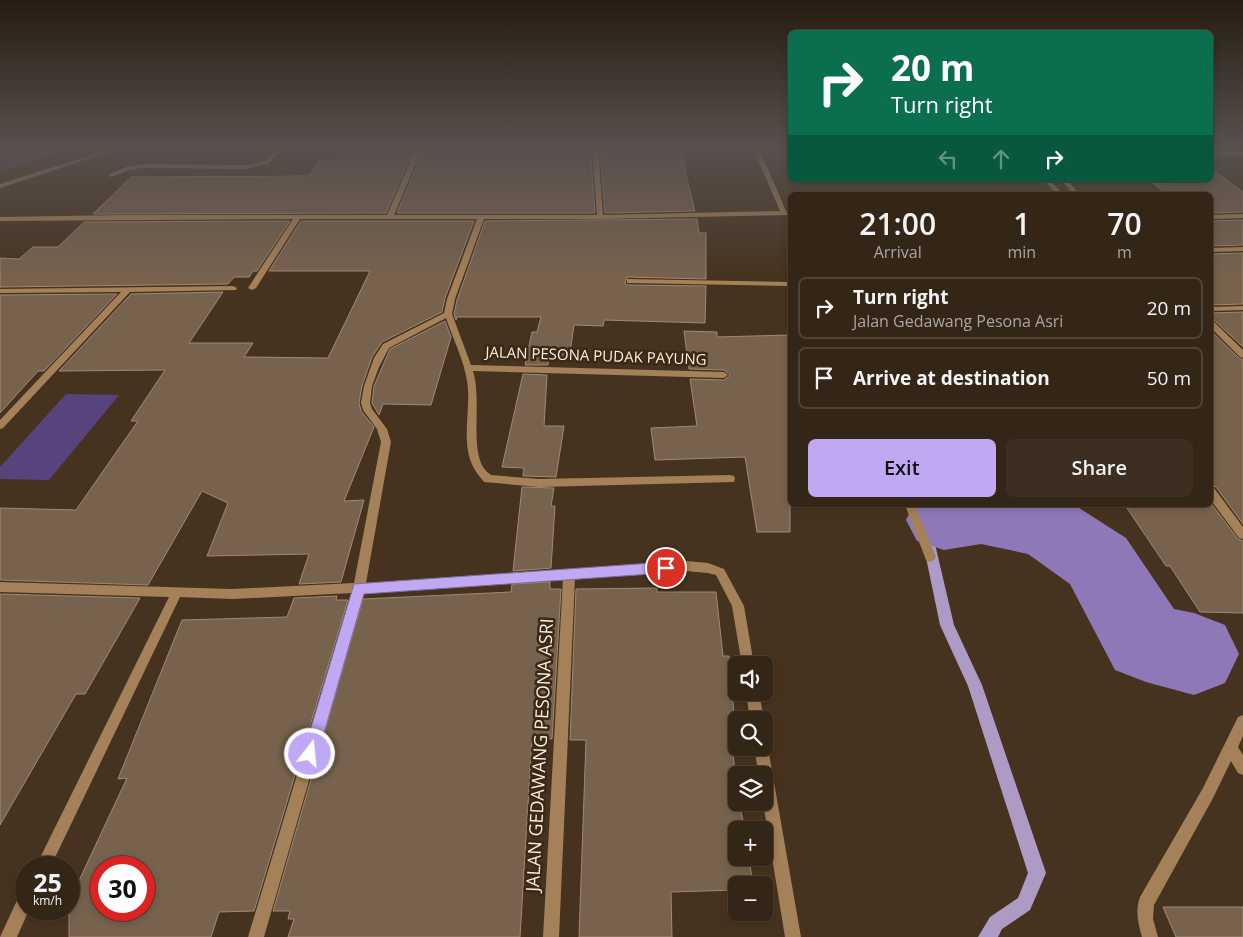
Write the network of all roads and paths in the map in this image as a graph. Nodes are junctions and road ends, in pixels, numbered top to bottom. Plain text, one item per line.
1 (401, 190) edge
2 (598, 190) edge
3 (776, 190) edge
4 (787, 213) edge
5 (1243, 216) edge
6 (600, 217) junction
7 (1213, 217) edge
8 (297, 218) junction
9 (389, 218) junction
10 (481, 218) junction
11 (0, 219) edge
12 (1243, 249) edge
13 (1213, 250) edge
14 (630, 281) dead end
15 (788, 284) edge
16 (233, 288) dead end
17 (252, 288) dead end
18 (127, 290) junction
19 (0, 291) edge
20 (1243, 308) edge
21 (1213, 309) edge
22 (448, 314) junction
23 (1213, 326) edge
24 (1243, 355) edge
25 (468, 368) junction
26 (724, 375) dead end
27 (0, 426) edge
28 (730, 480) dead end
29 (1213, 495) edge
30 (911, 507) edge
31 (1243, 535) edge
32 (930, 557) dead end
33 (569, 575) junction
34 (0, 586) edge
35 (359, 588) junction
36 (177, 592) junction
37 (746, 656) edge
38 (1243, 722) edge
39 (1230, 746) junction
40 (762, 756) edge
41 (1243, 768) edge
42 (48, 856) edge
43 (16, 921) edge
44 (8, 937) edge
45 (256, 937) edge
46 (551, 937) edge
47 (793, 937) edge
48 (1150, 937) edge

1 - 9 street
2 - 6 street
3 - 4 street
4 - 6 street
5 - 7 street
6 - 10 street
8 - 9 street
8 - 11 street
8 - 17 street
9 - 10 street
10 - 22 street
12 - 13 street
14 - 15 street
16 - 18 street
18 - 19 street
18 - 27 street
20 - 21 street
22 - 25 street, JALAN PESONA PUDAK PAYUNG
22 - 35 street
23 - 24 street
25 - 26 street, JALAN PESONA PUDAK PAYUNG
25 - 28 street, JALAN PESONA PUDAK PAYUNG
29 - 31 street
30 - 32 street
33 - 35 street
33 - 37 street
33 - 46 street, JALAN GEDAWANG PESONA ASRI
34 - 36 street
35 - 36 street
35 - 45 street
36 - 42 street
38 - 39 street
39 - 41 street
39 - 48 street
40 - 47 street
43 - 44 street

